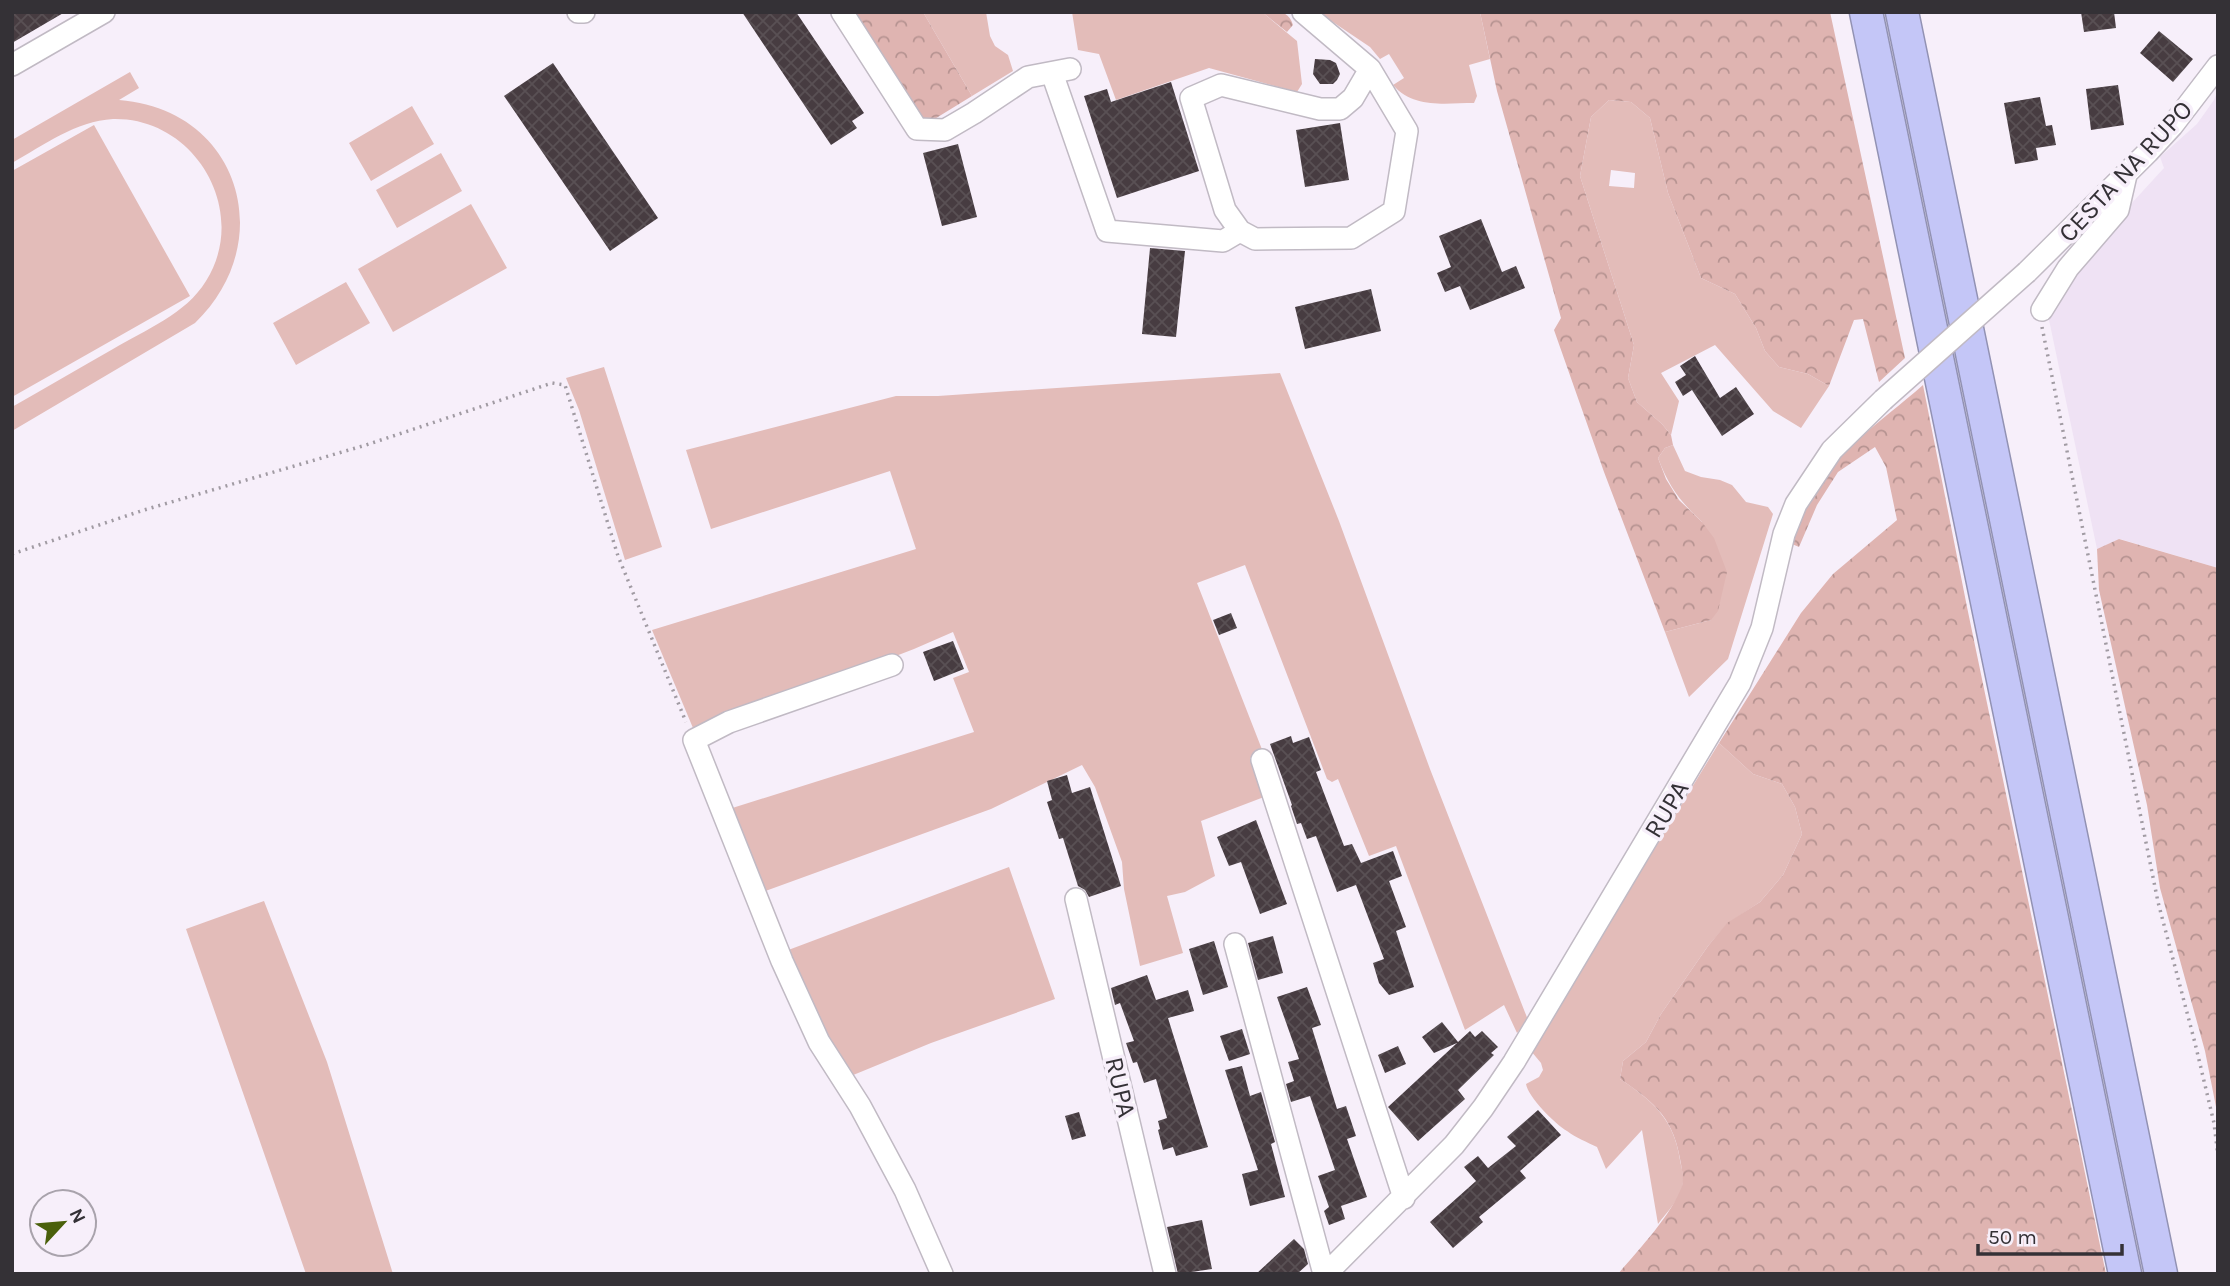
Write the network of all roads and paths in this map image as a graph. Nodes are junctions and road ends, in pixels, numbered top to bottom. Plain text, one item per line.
1 (104, 12) edge
2 (578, 12) edge
3 (584, 12) edge
4 (842, 12) edge
5 (1303, 12) edge
6 (1866, 12) edge
7 (1902, 12) edge
8 (12, 65) edge
9 (2218, 66) edge
10 (1370, 69) junction
11 (2126, 175) junction
12 (1240, 231) junction
13 (2042, 310) joint
14 (1883, 400) joint
15 (12, 554) edge
16 (891, 665) dead end
17 (694, 740) junction
18 (1262, 760) dead end
19 (1076, 900) dead end
20 (1235, 944) dead end
21 (2218, 1157) edge
22 (1404, 1198) junction
23 (1334, 1271) edge
24 (942, 1274) edge
25 (1165, 1274) edge
26 (2125, 1274) edge
27 (2161, 1274) edge

1 - 8 street
2 - 3 street
4 - 12 street
5 - 10 street
6 - 26 highway
7 - 27 highway
9 - 11 street, CESTA NA RUPO
10 - 12 street
10 - 12 street
11 - 13 street
11 - 14 street, CESTA NA RUPO, bridge
13 - 21 path
14 - 22 street, RUPA
15 - 17 path
16 - 17 street
17 - 24 street
18 - 22 street
19 - 25 street, RUPA
20 - 23 street, RUPA
22 - 23 street, RUPA

